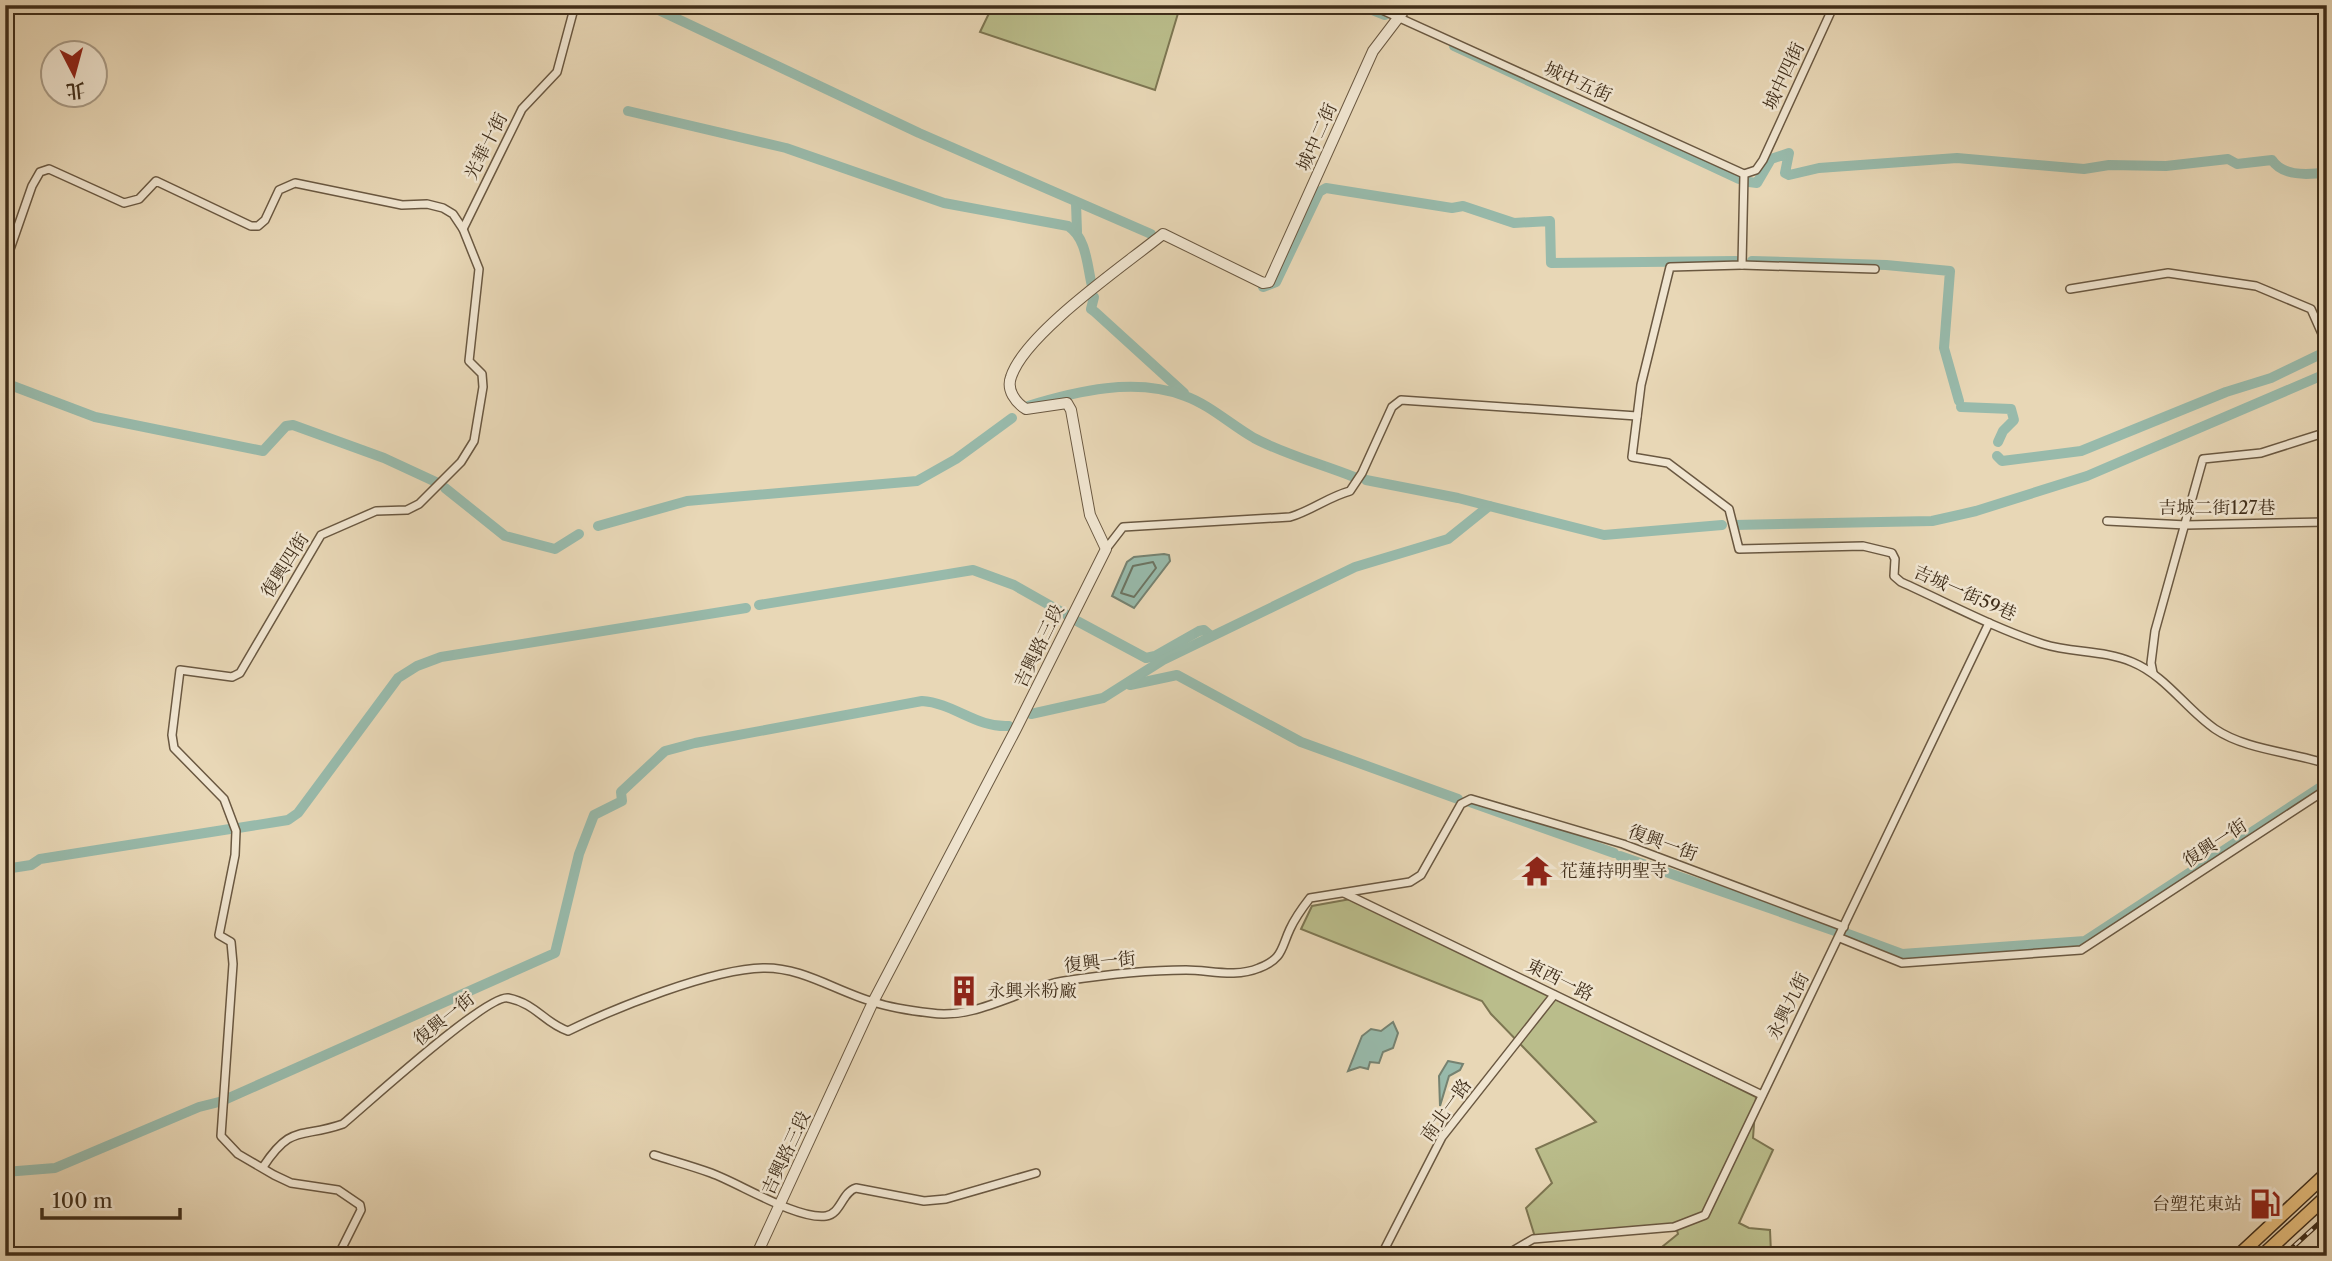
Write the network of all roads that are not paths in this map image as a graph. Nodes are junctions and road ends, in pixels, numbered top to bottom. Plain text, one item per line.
1 (575, 5) edge
2 (1371, 5) edge
3 (1408, 5) edge
4 (1834, 5) edge
5 (1399, 18) junction
6 (1744, 174) junction
7 (463, 229) junction
8 (5, 250) edge
9 (1742, 265) junction
10 (1875, 269) dead end
11 (2070, 289) dead end
12 (2327, 345) edge
13 (1637, 416) junction
14 (2327, 432) edge
15 (2106, 521) dead end
16 (2327, 523) edge
17 (2186, 525) junction
18 (1106, 549) junction
19 (1989, 623) junction
20 (2153, 673) junction
21 (2327, 764) edge
22 (2327, 789) edge
23 (1344, 893) junction
24 (1844, 927) junction
25 (1840, 938) junction
26 (1554, 995) junction
27 (873, 1002) junction
28 (1762, 1095) junction
29 (654, 1155) dead end
30 (264, 1167) junction
31 (1035, 1172) dead end
32 (2327, 1173) edge
33 (2327, 1196) edge
34 (780, 1204) junction
35 (338, 1256) edge
36 (756, 1256) edge
37 (1381, 1256) edge
38 (1504, 1256) edge
39 (2238, 1256) edge
40 (2262, 1256) edge

1 - 7 street, 光華十街
2 - 5 street, 城中五街
3 - 5 street, 城中二街
4 - 6 street, 城中四街
5 - 6 street, 城中五街
5 - 18 street, 城中二街
6 - 9 street
7 - 8 street, 復興四街
7 - 30 street, 復興四街
9 - 10 street
9 - 13 street, 吉城一街59巷
11 - 12 street
13 - 18 street
13 - 19 street, 吉城一街59巷
14 - 17 street
15 - 17 street, 吉城二街127巷
16 - 17 street, 吉城二街127巷
17 - 20 street
18 - 27 street, 吉興路三段
19 - 20 street, 吉城一街59巷
19 - 24 street, 永興九街
20 - 21 street, 吉城一街59巷
22 - 25 street, 復興一街
23 - 24 street, 復興一街
23 - 26 street, 東西一路
23 - 27 street, 復興一街
24 - 25 street, 永興九街
25 - 28 street, 永興九街
26 - 28 street, 東西一路
26 - 37 street, 南北一路
27 - 30 street, 復興一街
27 - 34 street, 吉興路三段
28 - 38 street, 永興九街
29 - 34 street
30 - 35 street, 復興四街
31 - 34 street
32 - 39 main road
33 - 40 main road
34 - 36 street, 吉興路三段

